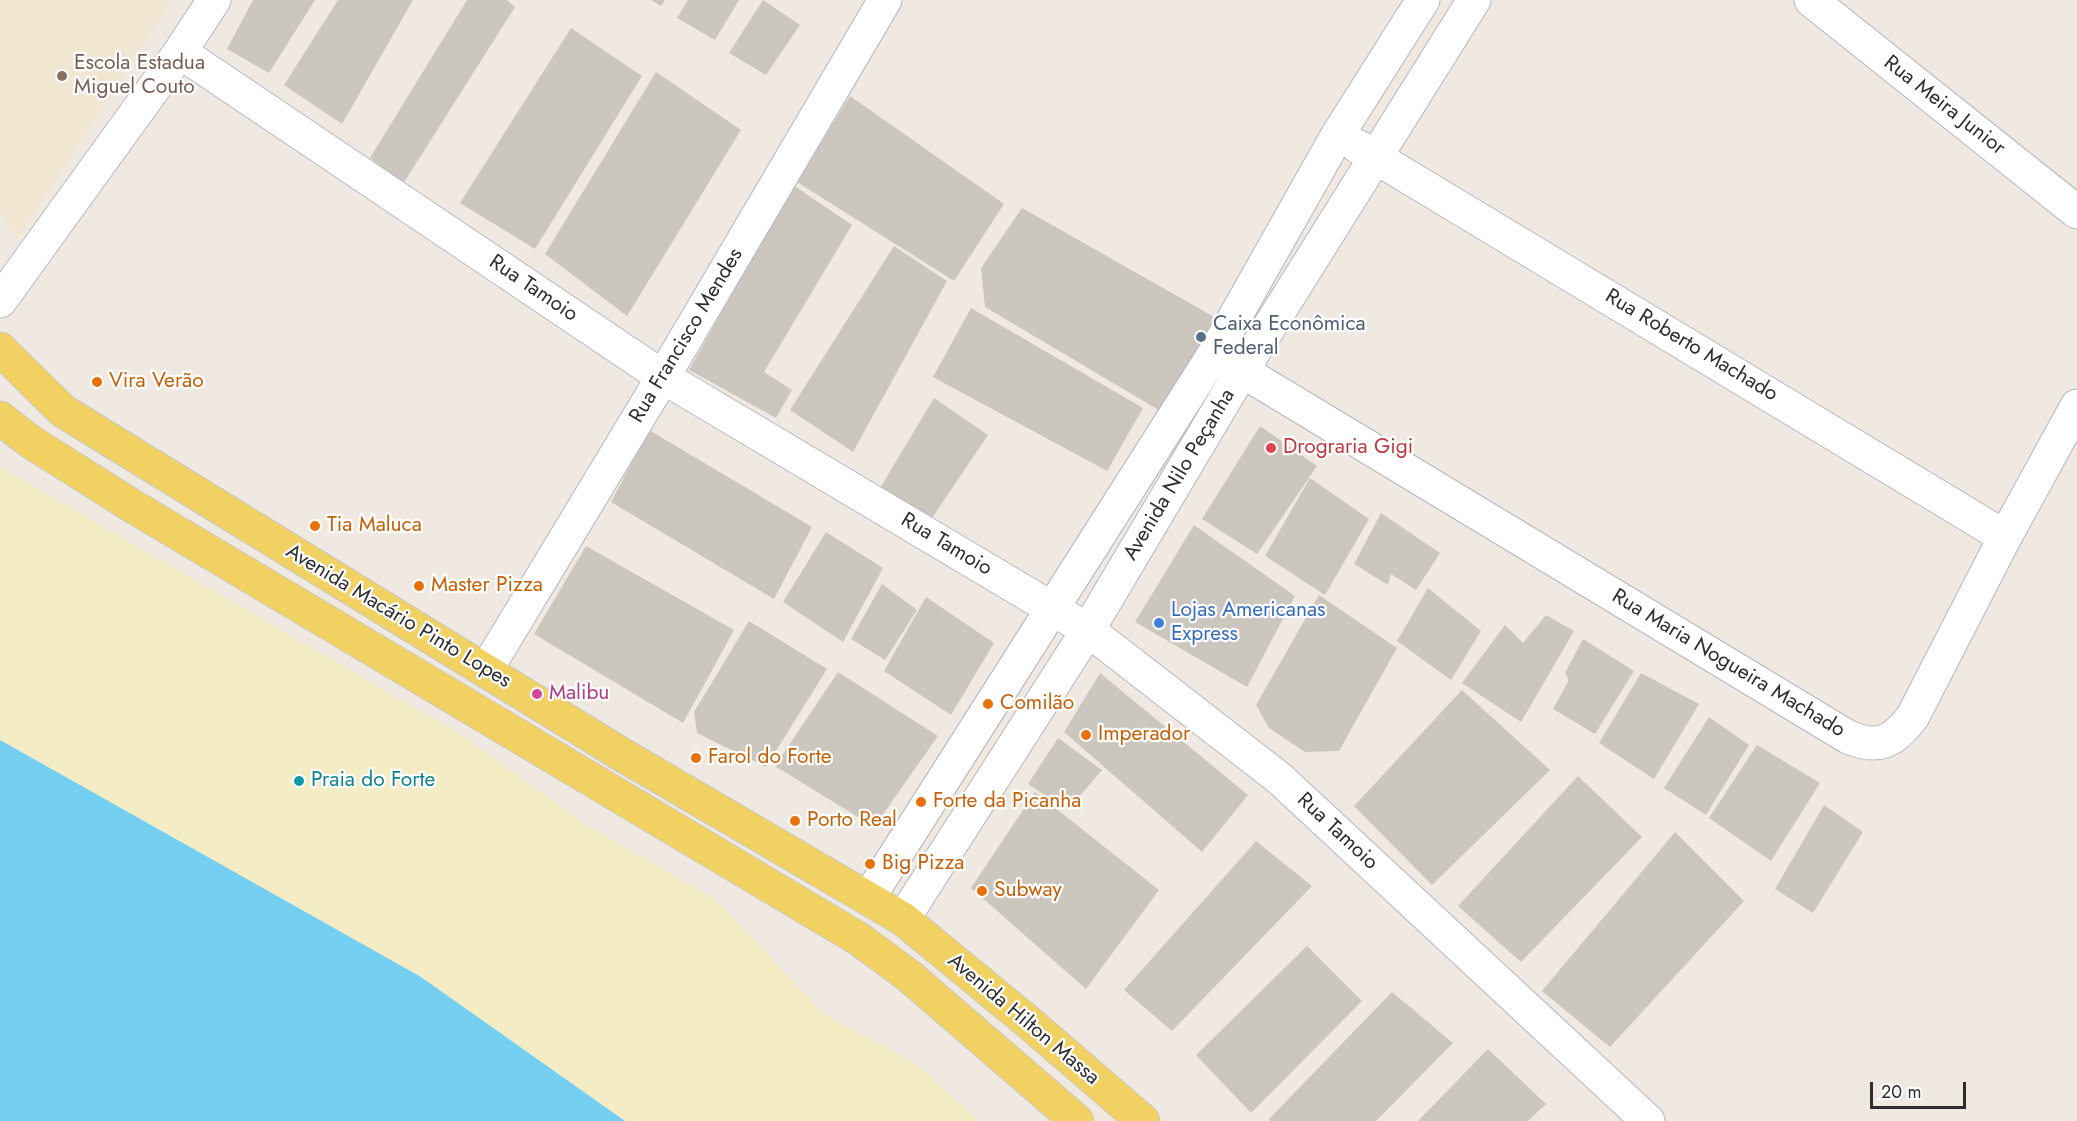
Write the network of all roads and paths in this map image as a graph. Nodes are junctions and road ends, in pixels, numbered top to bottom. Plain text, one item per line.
1 (214, 0) edge
2 (885, 0) edge
3 (1423, 0) edge
4 (1474, 0) edge
5 (1811, 0) edge
6 (180, 52) junction
7 (1337, 136) junction
8 (1376, 155) junction
9 (2077, 212) edge
10 (0, 301) edge
11 (0, 349) edge
12 (1214, 354) junction
13 (1243, 369) junction
14 (663, 377) junction
15 (2077, 406) edge
16 (0, 418) edge
17 (2005, 537) junction
18 (1052, 607) junction
19 (1088, 630) junction
20 (486, 670) junction
21 (869, 897) junction
22 (903, 919) junction
23 (909, 976) joint
24 (1077, 1121) edge
25 (1143, 1121) edge
26 (1648, 1121) edge

1 - 6 street
2 - 14 street, Rua Francisco Mendes
3 - 7 street, Avenida Nilo Peçanha
4 - 8 street, Avenida Nilo Peçanha
5 - 9 street, Rua Meira Junior
6 - 10 street
6 - 14 street, Rua Tamoio
7 - 8 street, Rua Roberto Machado
7 - 12 street, Avenida Nilo Peçanha
8 - 13 street, Avenida Nilo Peçanha
8 - 17 street, Rua Roberto Machado
11 - 20 main road, Avenida Macário Pinto Lopes
12 - 13 street, Rua Maria Nogueira Machado
12 - 18 street, Avenida Nilo Peçanha
13 - 17 street, Rua Maria Nogueira Machado
13 - 19 street, Avenida Nilo Peçanha
14 - 18 street, Rua Tamoio
14 - 20 street, Rua Francisco Mendes
15 - 17 street, Rua Maria Nogueira Machado
16 - 23 main road, Avenida Macário Pinto Lopes
18 - 19 street, Rua Tamoio
18 - 21 street, Avenida Nilo Peçanha
19 - 22 street, Avenida Nilo Peçanha
19 - 26 street, Rua Tamoio
20 - 21 main road, Avenida Macário Pinto Lopes
21 - 22 main road, Avenida Macário Pinto Lopes
22 - 25 main road, Avenida Hilton Massa
23 - 24 main road, Avenida Hilton Massa

